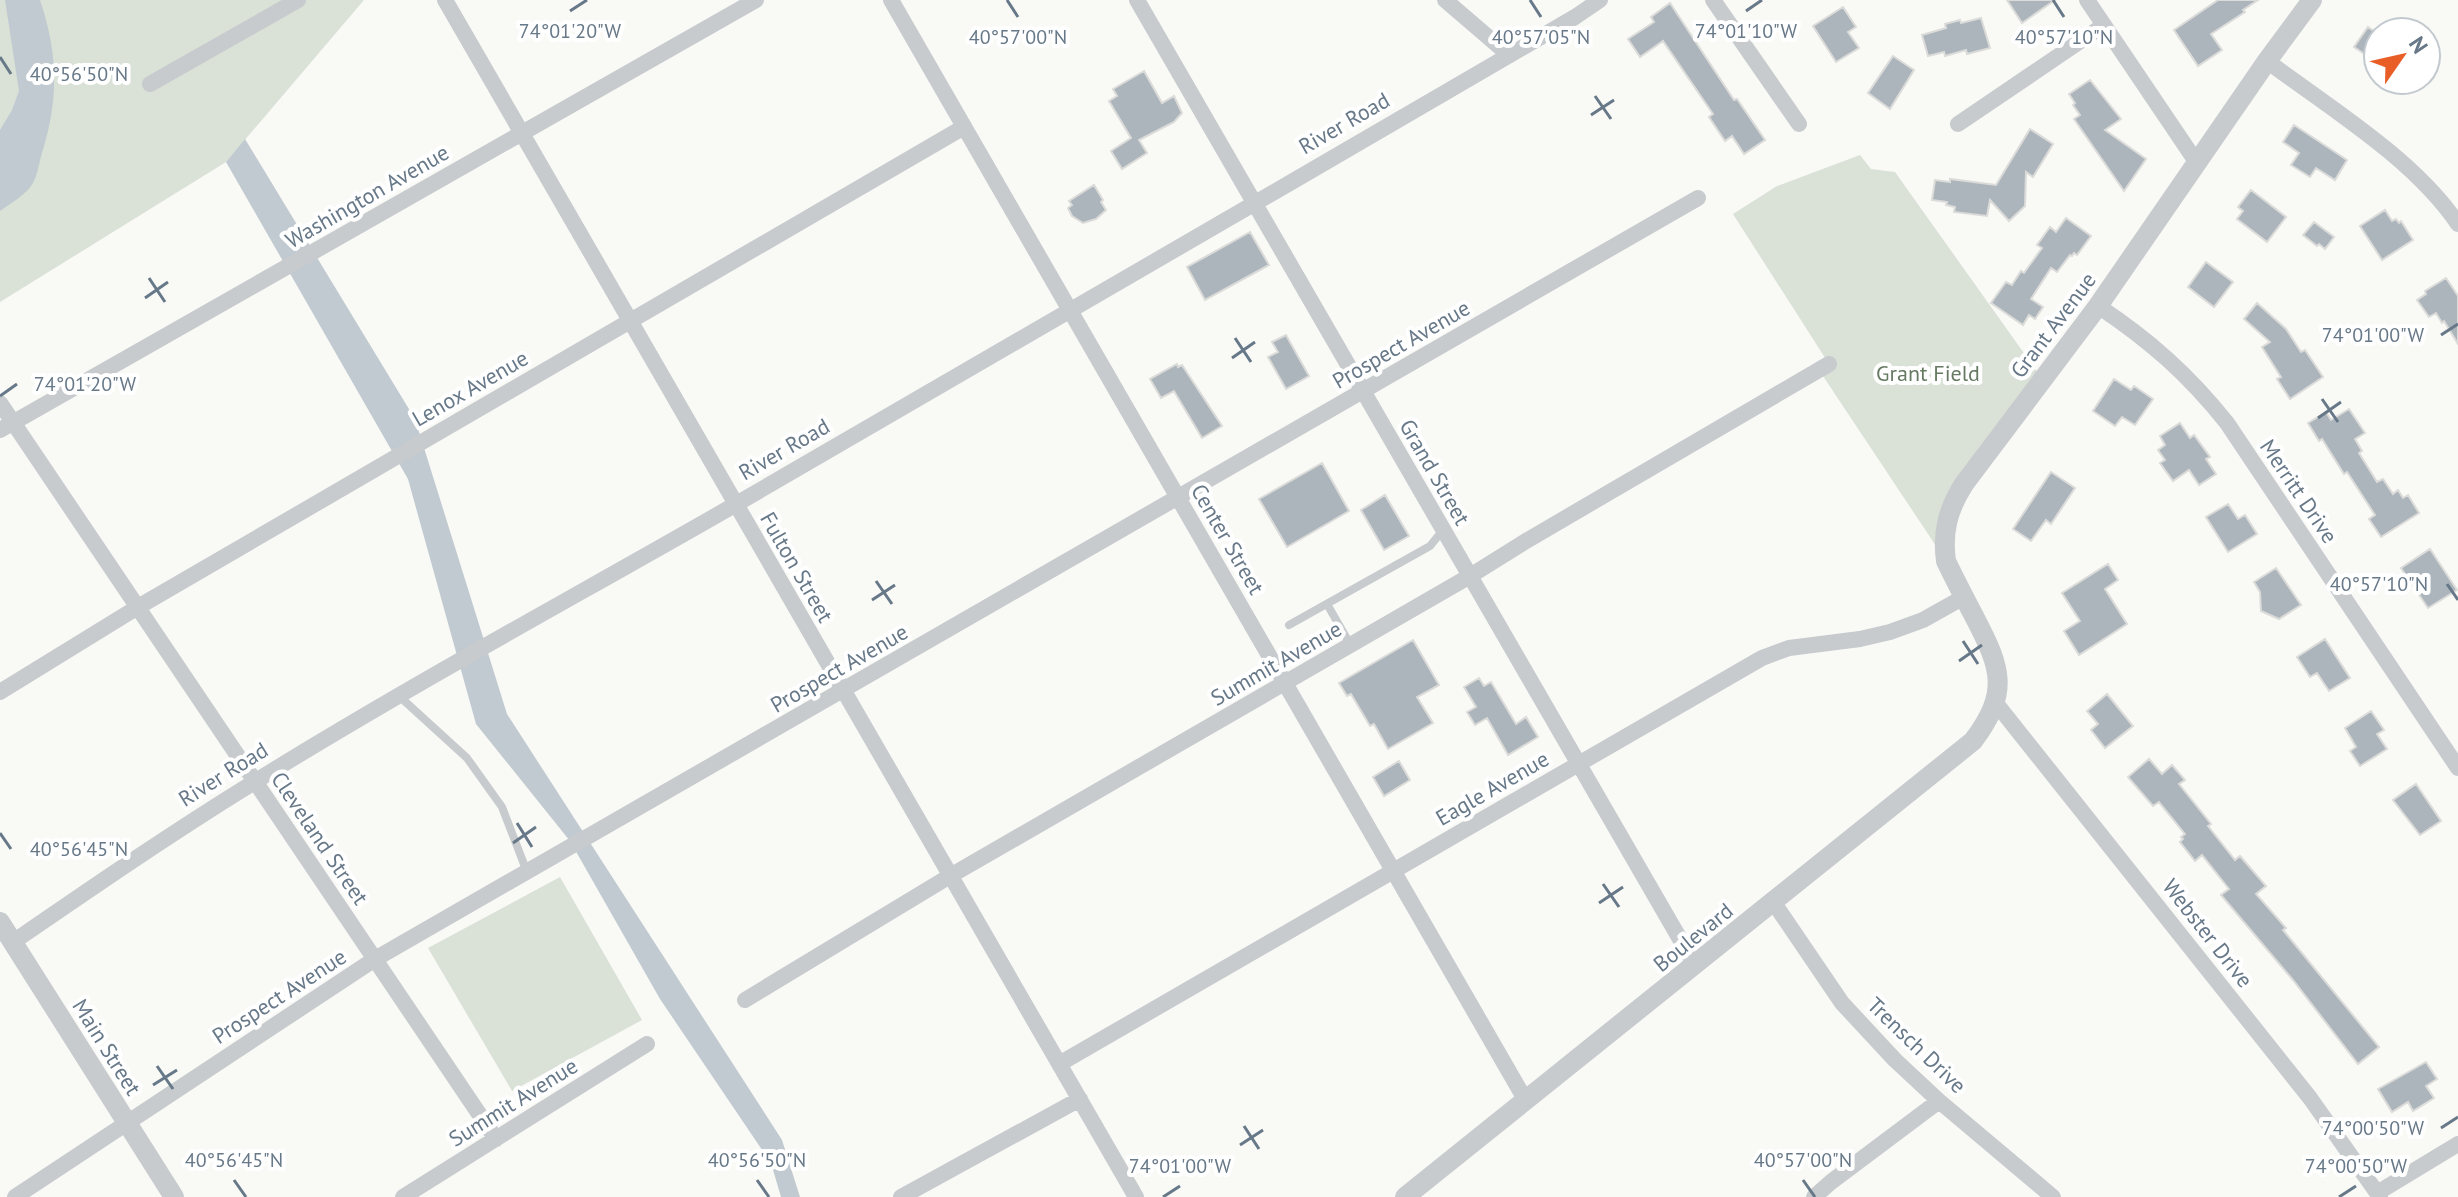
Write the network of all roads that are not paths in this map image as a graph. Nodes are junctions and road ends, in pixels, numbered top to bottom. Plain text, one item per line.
1 (298, 0) edge
2 (445, 0) edge
3 (756, 0) edge
4 (891, 0) edge
5 (1137, 0) edge
6 (1445, 0) edge
7 (1600, 0) edge
8 (1713, 0) edge
9 (2087, 0) edge
10 (2312, 0) edge
11 (2104, 25) junction
12 (1509, 55) junction
13 (2267, 61) junction
14 (150, 84) dead end
15 (1799, 124) dead end
16 (1958, 124) dead end
17 (964, 127) junction
18 (522, 133) junction
19 (2197, 163) junction
20 (1698, 198) dead end
21 (1254, 203) junction
22 (2458, 224) edge
23 (2098, 306) junction
24 (1070, 310) junction
25 (630, 321) junction
26 (1829, 364) dead end
27 (1363, 391) junction
28 (0, 403) edge
29 (7, 426) edge
30 (1179, 498) junction
31 (736, 504) junction
32 (1443, 530) junction
33 (1470, 576) junction
34 (1964, 597) junction
35 (1327, 604) junction
36 (138, 607) junction
37 (1289, 625) dead end
38 (1351, 645) junction
39 (1285, 683) junction
40 (844, 691) junction
41 (0, 692) edge
42 (399, 696) junction
43 (1995, 702) junction
44 (1578, 763) junction
45 (2458, 768) edge
46 (256, 781) junction
47 (1393, 870) junction
48 (527, 872) junction
49 (950, 876) junction
50 (1774, 903) junction
51 (0, 922) edge
52 (6, 946) edge
53 (375, 959) junction
54 (1695, 965) junction
55 (745, 1000) dead end
56 (647, 1044) dead end
57 (1059, 1064) junction
58 (1080, 1099) junction
59 (1526, 1101) junction
60 (1939, 1101) junction
61 (127, 1123) junction
62 (496, 1139) junction
63 (2458, 1144) edge
64 (422, 1192) edge
65 (2378, 1195) edge
66 (15, 1197) edge
67 (174, 1197) edge
68 (403, 1197) edge
69 (901, 1197) edge
70 (1136, 1197) edge
71 (1405, 1197) edge
72 (1814, 1197) edge
73 (2053, 1197) edge

1 - 14 street
2 - 18 street, Fulton Street
3 - 18 street, Washington Avenue
4 - 17 street, Center Street
5 - 21 street, Grand Street
6 - 12 street
7 - 12 street, River Road
8 - 15 street
9 - 11 street
10 - 13 street, Grant Avenue
11 - 16 street
11 - 19 street
12 - 21 street, River Road
13 - 19 street, Grant Avenue
13 - 22 street
17 - 24 street, Center Street
17 - 25 street, Lenox Avenue
18 - 25 street, Fulton Street
18 - 29 street, Washington Avenue
19 - 23 street, Grant Avenue
20 - 27 street, Prospect Avenue
21 - 24 street, River Road
21 - 27 street, Grand Street
23 - 34 street, Grant Avenue
23 - 45 street, Merritt Drive
24 - 30 street, Center Street
24 - 31 street, River Road
25 - 31 street, Fulton Street
25 - 36 street, Lenox Avenue
26 - 33 street, Summit Avenue
27 - 30 street, Prospect Avenue
27 - 32 street, Grand Street
28 - 29 street, Cleveland Street
29 - 36 street, Cleveland Street
30 - 39 street, Center Street
30 - 40 street, Prospect Avenue
31 - 40 street, Fulton Street
31 - 42 street, River Road
32 - 33 street, Grand Street
32 - 35 lane
33 - 38 street, Summit Avenue
33 - 44 street, Grand Street
34 - 43 street, Grant Avenue
34 - 44 street, Eagle Avenue
35 - 37 lane
35 - 38 lane
36 - 41 street, Lenox Avenue
36 - 46 street, Cleveland Street
38 - 39 street, Summit Avenue
39 - 47 street, Center Street
39 - 49 street, Summit Avenue
40 - 48 street, Prospect Avenue
40 - 49 street, Fulton Street
42 - 46 street, River Road
42 - 48 lane
43 - 50 street, Boulevard
43 - 65 street, Webster Drive
44 - 47 street, Eagle Avenue
44 - 54 street, Grand Street
46 - 52 street, River Road
46 - 53 street, Cleveland Street
47 - 57 street, Eagle Avenue
47 - 59 street, Center Street
48 - 53 street, Prospect Avenue
49 - 55 street, Summit Avenue
49 - 57 street, Fulton Street
50 - 54 street, Boulevard
50 - 60 street, Trensch Drive
51 - 52 street, Main Street
52 - 61 street, Main Street
53 - 61 street, Prospect Avenue
53 - 62 street, Cleveland Street
54 - 59 street, Boulevard
56 - 62 street, Summit Avenue
57 - 58 street, Fulton Street
58 - 69 street
58 - 70 street, Fulton Street
59 - 71 street, Boulevard
60 - 72 street
60 - 73 street, Trensch Drive
61 - 66 street, Prospect Avenue
61 - 67 street, Main Street
62 - 64 street, Summit Avenue
63 - 65 street
64 - 68 street, Summit Avenue

